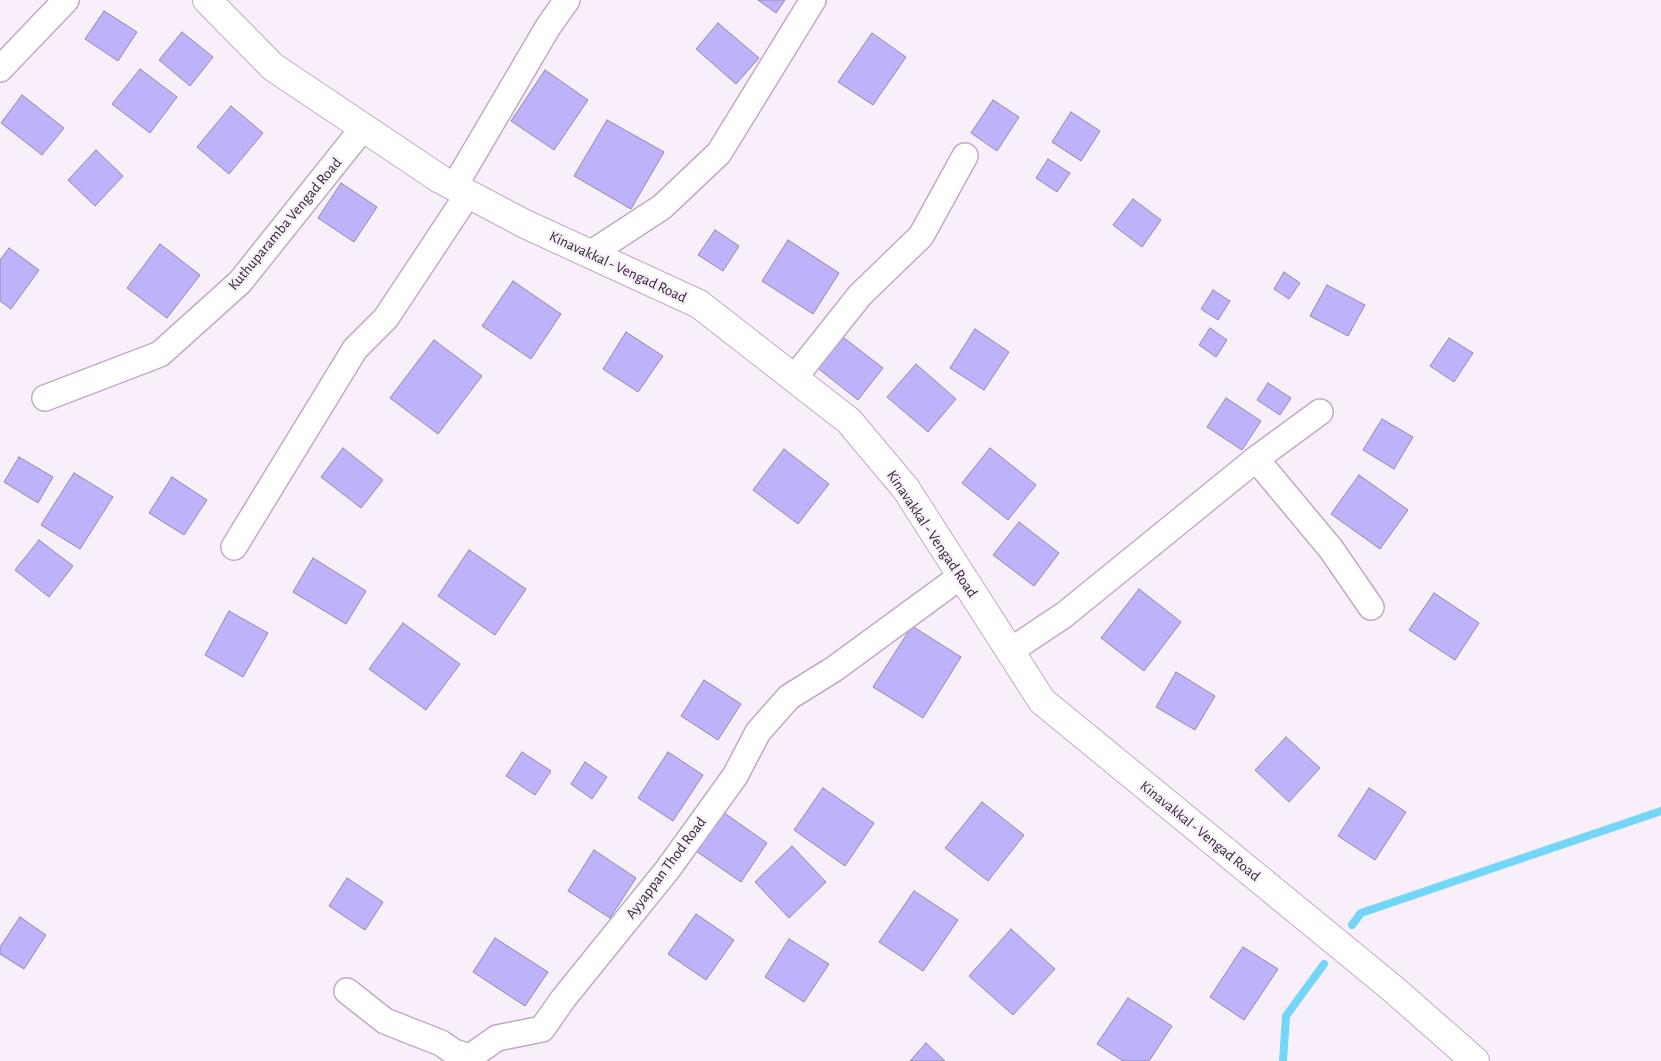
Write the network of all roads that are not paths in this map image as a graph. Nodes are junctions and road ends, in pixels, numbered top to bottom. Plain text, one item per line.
1 (66, 0) edge
2 (207, 0) edge
3 (567, 0) edge
4 (813, 0) edge
5 (0, 69) edge
6 (363, 128) junction
7 (965, 156) dead end
8 (461, 190) junction
9 (590, 254) junction
10 (794, 378) junction
11 (45, 398) dead end
12 (1320, 412) dead end
13 (1256, 459) junction
14 (234, 547) dead end
15 (961, 576) junction
16 (1371, 607) dead end
17 (1010, 651) junction
18 (347, 991) dead end
19 (1475, 1061) edge

1 - 5 street
2 - 6 main road, Kinavakkal - Vengad Road
3 - 8 street
4 - 9 street
6 - 8 main road, Kinavakkal - Vengad Road
6 - 11 street, Kuthuparamba Vengad Road
7 - 10 street
8 - 9 main road, Kinavakkal - Vengad Road
8 - 14 street
9 - 10 main road, Kinavakkal - Vengad Road
10 - 15 main road, Kinavakkal - Vengad Road
12 - 13 street
13 - 16 street
13 - 17 street
15 - 17 main road, Kinavakkal - Vengad Road
15 - 18 street, Ayyappan Thod Road
17 - 19 main road, Kinavakkal - Vengad Road

